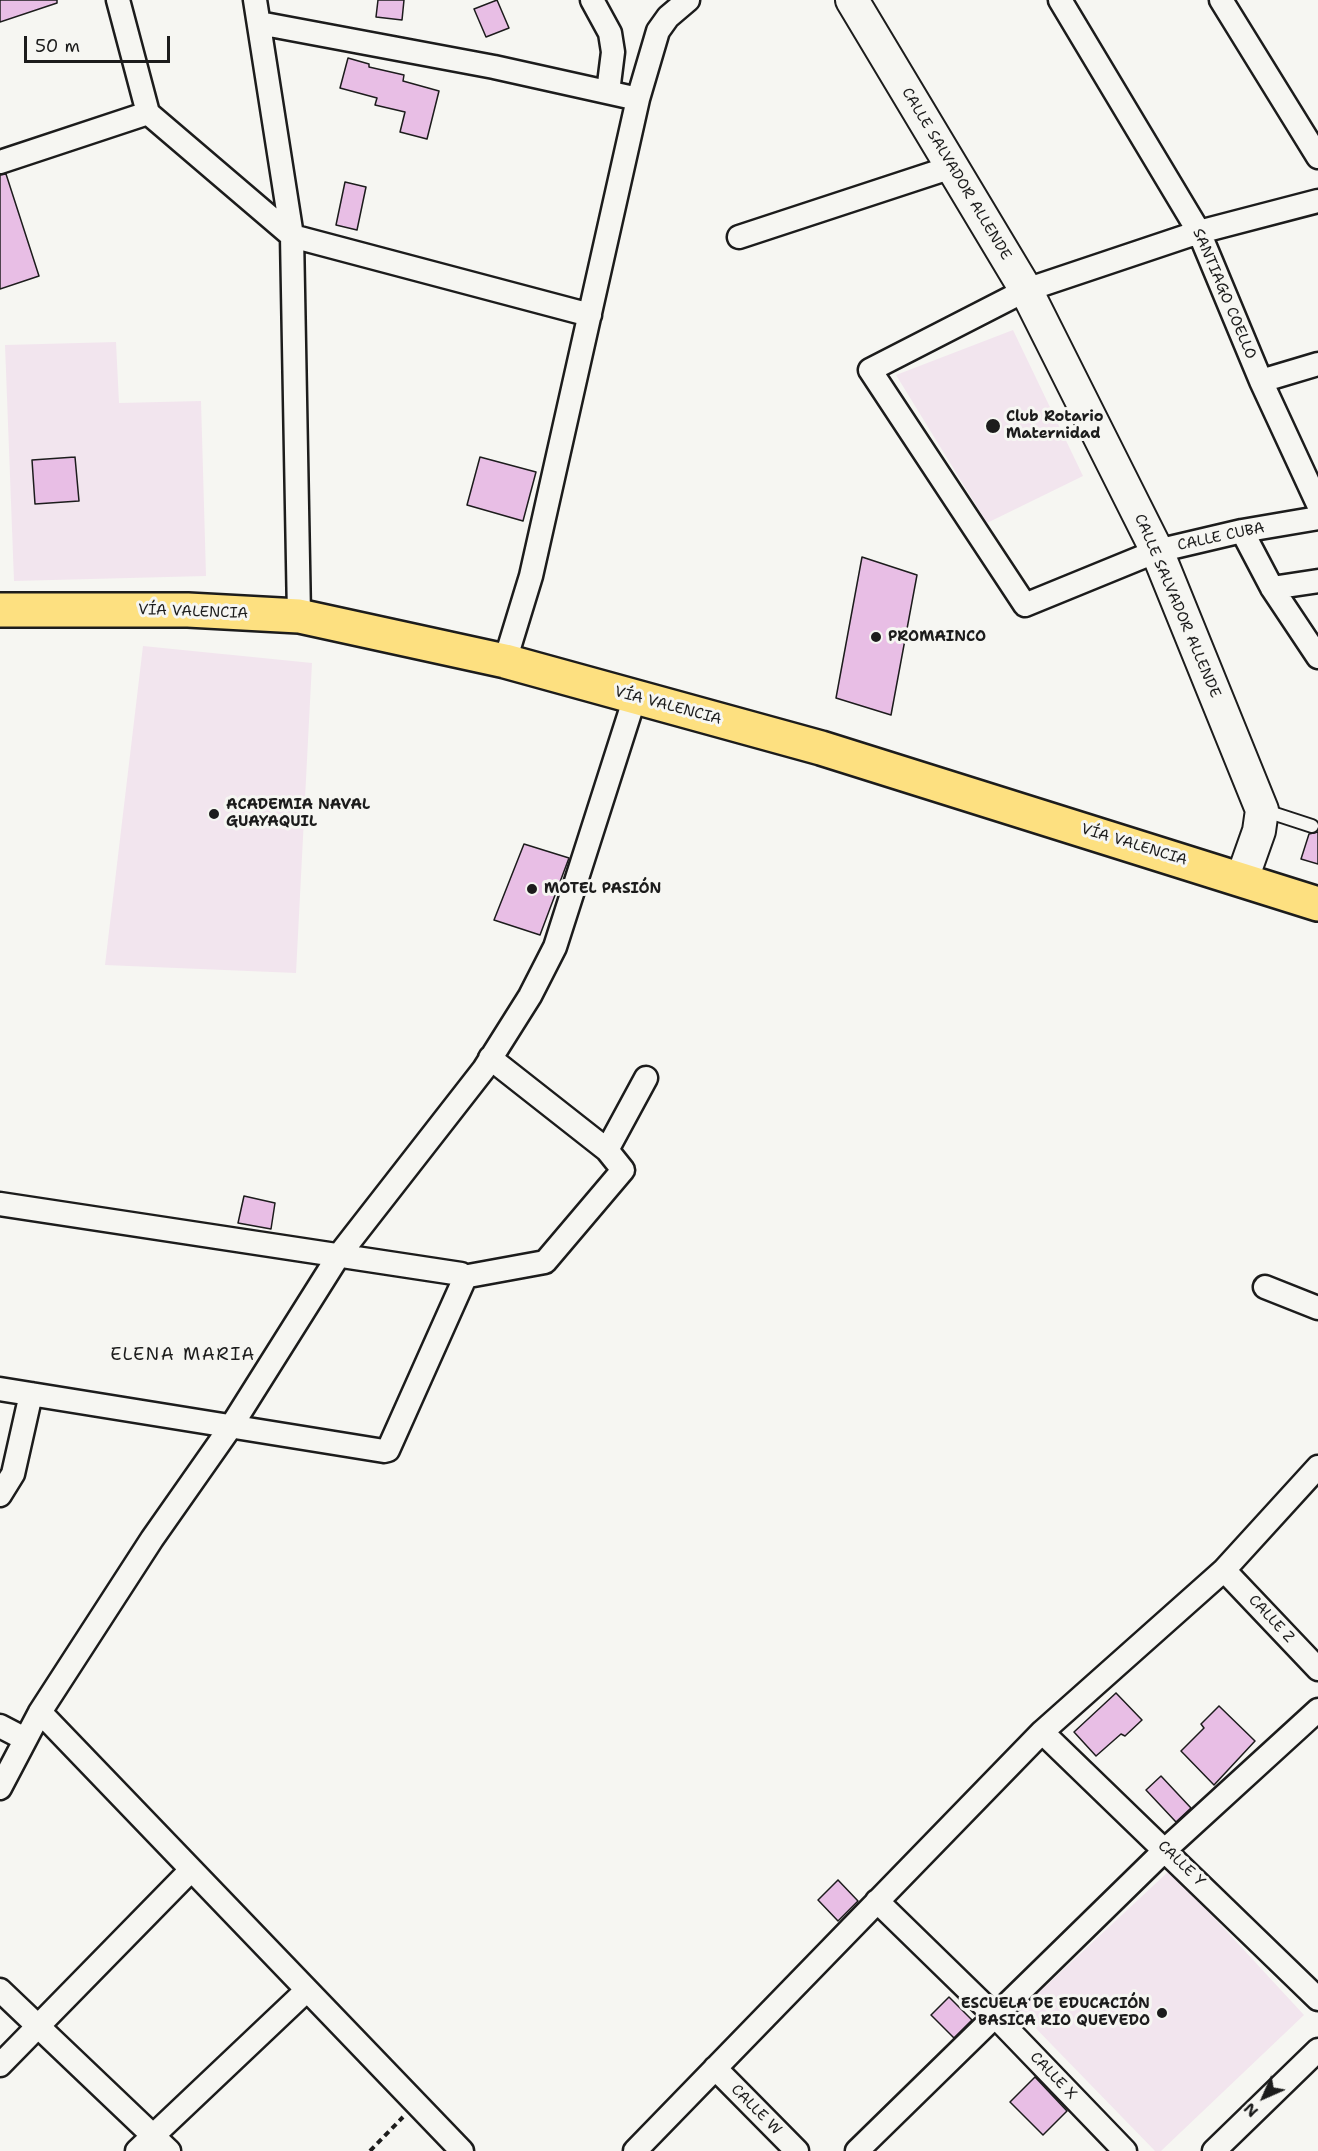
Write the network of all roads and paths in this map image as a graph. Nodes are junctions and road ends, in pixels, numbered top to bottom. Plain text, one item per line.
1 (117, 0) edge
2 (255, 0) edge
3 (592, 0) edge
4 (688, 0) edge
5 (852, 0) edge
6 (1060, 0) edge
7 (1221, 0) edge
8 (260, 23) junction
9 (608, 92) junction
10 (638, 99) junction
11 (148, 113) junction
12 (1318, 157) edge
13 (0, 162) edge
14 (951, 167) junction
15 (1318, 201) edge
16 (1199, 232) junction
17 (292, 236) junction
18 (739, 237) dead end
19 (1026, 291) junction
20 (591, 315) junction
21 (1318, 364) edge
22 (1261, 381) junction
23 (1318, 504) edge
24 (1318, 518) edge
25 (1242, 531) junction
26 (1157, 551) junction
27 (1318, 581) edge
28 (1272, 588) junction
29 (0, 610) edge
30 (299, 616) junction
31 (1318, 657) edge
32 (505, 661) junction
33 (635, 697) junction
34 (1262, 810) junction
35 (1312, 826) dead end
36 (1242, 879) junction
37 (1318, 904) edge
38 (490, 1058) junction
39 (646, 1078) dead end
40 (607, 1150) junction
41 (0, 1204) edge
42 (339, 1255) junction
43 (463, 1277) junction
44 (1265, 1287) dead end
45 (1318, 1308) edge
46 (0, 1389) edge
47 (31, 1394) junction
48 (232, 1425) junction
49 (1318, 1467) edge
50 (0, 1495) edge
51 (1224, 1570) junction
52 (1318, 1669) edge
53 (1318, 1710) edge
54 (39, 1712) junction
55 (0, 1726) edge
56 (1042, 1732) junction
57 (25, 1739) junction
58 (0, 1788) edge
59 (1166, 1849) junction
60 (191, 1870) junction
61 (877, 1900) junction
62 (0, 1990) edge
63 (307, 1990) junction
64 (1318, 1999) edge
65 (994, 2015) junction
66 (39, 2028) junction
67 (1318, 2050) edge
68 (0, 2065) edge
69 (715, 2068) junction
70 (416, 2103) junction
71 (153, 2146) edge
72 (370, 2151) edge
73 (462, 2151) edge
74 (636, 2151) edge
75 (797, 2151) edge
76 (858, 2151) edge
77 (1125, 2151) edge
78 (1214, 2151) edge

1 - 11 street
2 - 8 street
3 - 9 street
4 - 10 street
5 - 14 street, CALLE SALVADOR ALLENDE
6 - 16 street, SANTIAGO COELLO
7 - 12 street
8 - 9 street
8 - 17 street
9 - 10 street
10 - 20 street
11 - 13 street
11 - 17 street
14 - 18 street
14 - 19 street, CALLE SALVADOR ALLENDE
15 - 16 street
16 - 19 street
16 - 22 street, SANTIAGO COELLO
17 - 20 street
17 - 30 street
19 - 26 street, CALLE SALVADOR ALLENDE
19 - 26 street, CALLE CUBA
20 - 32 street
21 - 22 street
22 - 23 street, SANTIAGO COELLO
24 - 25 street, CALLE CUBA
25 - 26 street, CALLE CUBA
25 - 28 street
26 - 34 street, CALLE SALVADOR ALLENDE
27 - 28 street
28 - 31 street
29 - 30 highway, VÍA VALENCIA
30 - 32 highway, VÍA VALENCIA
32 - 33 highway, VÍA VALENCIA
33 - 36 highway, VÍA VALENCIA
33 - 38 street
34 - 35 lane
34 - 36 street
36 - 37 highway, VÍA VALENCIA
38 - 40 street
38 - 42 street
39 - 40 street
40 - 43 street
41 - 42 street
42 - 43 street
42 - 48 street
43 - 48 street
44 - 45 street
46 - 47 street
47 - 48 street
47 - 50 street
48 - 54 street
49 - 51 street
51 - 52 street, CALLE Z
51 - 56 street
53 - 59 street
54 - 57 street
54 - 60 street
55 - 57 street
56 - 59 street, CALLE Y
56 - 61 street
57 - 58 street
59 - 64 street, CALLE Y
59 - 65 street
60 - 63 street
60 - 66 street
61 - 65 street, CALLE X
61 - 69 street
62 - 66 street
63 - 70 street
63 - 71 street
65 - 76 street
65 - 77 street, CALLE X
66 - 68 street
66 - 71 street
67 - 78 street
69 - 74 street
69 - 75 street, CALLE W
70 - 72 path
70 - 73 street

